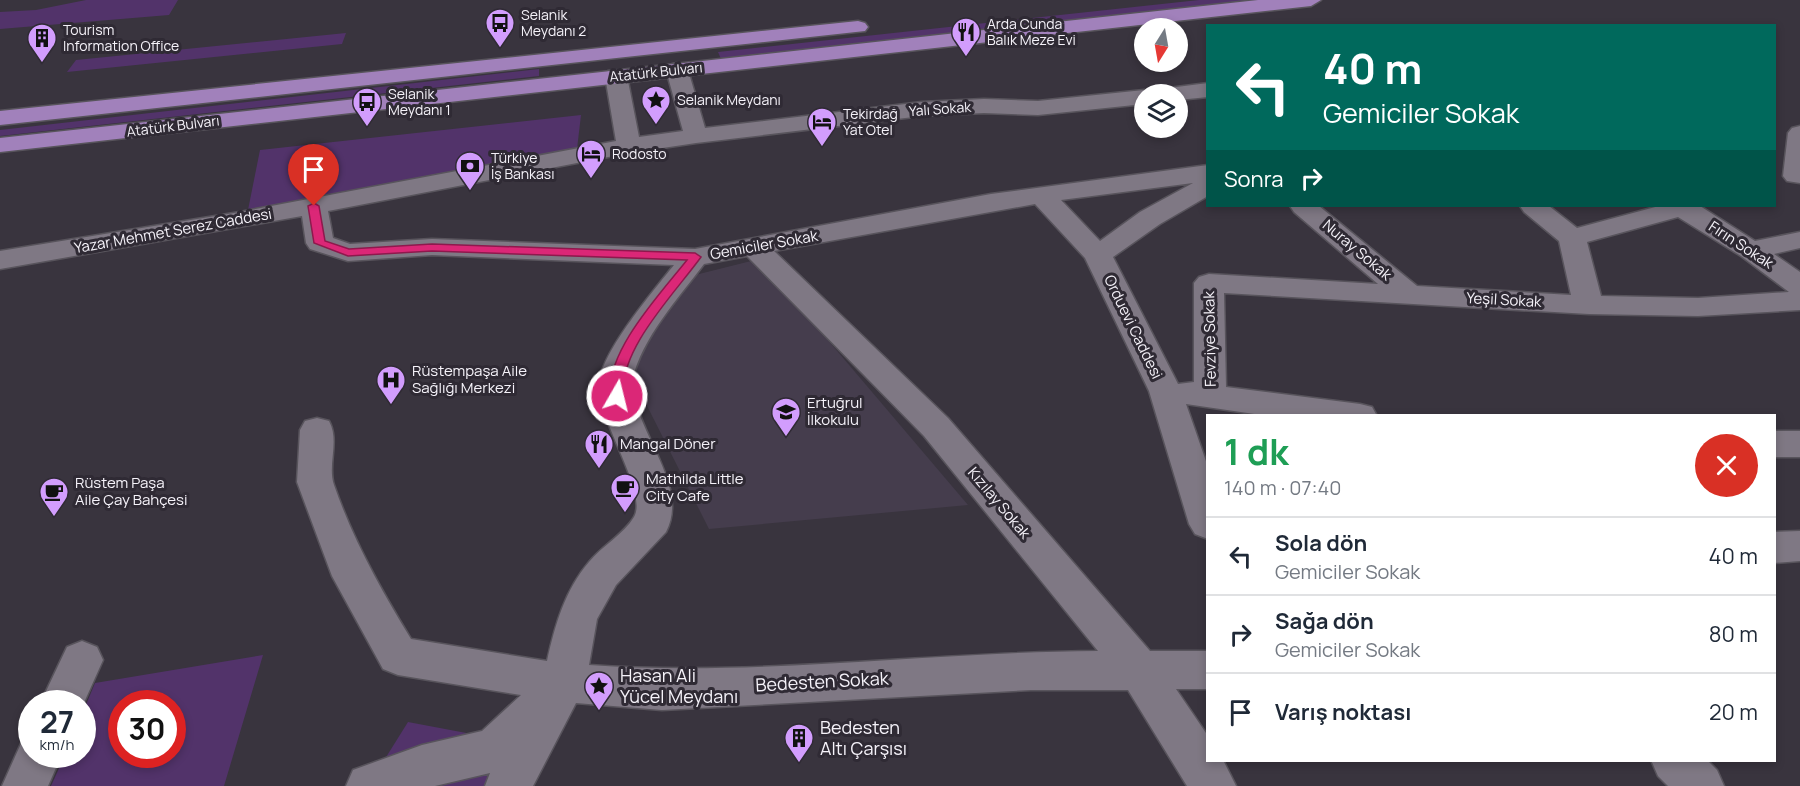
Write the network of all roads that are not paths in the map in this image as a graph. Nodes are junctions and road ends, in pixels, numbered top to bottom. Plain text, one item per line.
1 (1311, 0) edge
2 (874, 25) dead end
3 (670, 47) junction
4 (615, 52) junction
5 (676, 70) junction
6 (616, 76) junction
7 (1206, 90) edge
8 (1188, 92) edge
9 (1134, 98) edge
10 (0, 118) edge
11 (1800, 133) edge
12 (696, 136) junction
13 (0, 146) edge
14 (629, 146) junction
15 (1206, 173) edge
16 (1793, 178) edge
17 (1206, 186) edge
18 (1041, 195) junction
19 (314, 206) junction
20 (1304, 207) edge
21 (1534, 207) edge
22 (1680, 207) edge
23 (1686, 207) edge
24 (1572, 238) junction
25 (1800, 240) edge
26 (754, 247) junction
27 (1751, 250) junction
28 (1098, 255) junction
29 (695, 257) junction
30 (0, 260) edge
31 (1209, 283) joint
32 (1800, 285) edge
33 (1411, 296) junction
34 (1800, 301) edge
35 (1589, 305) junction
36 (1165, 391) junction
37 (1210, 395) junction
38 (1346, 414) edge
39 (317, 430) dead end
40 (1776, 444) edge
41 (1800, 444) edge
42 (1206, 518) edge
43 (1800, 546) edge
44 (1776, 548) edge
45 (81, 660) dead end
46 (1205, 664) edge
47 (1141, 672) junction
48 (564, 683) junction
49 (68, 690) edge
50 (1676, 762) edge
51 (33, 768) edge
52 (25, 786) edge
53 (369, 786) edge
54 (508, 786) edge
55 (1213, 786) edge
56 (1701, 786) edge

1 - 5 main road, Atatürk Bulvarı
2 - 3 main road, Atatürk Bulvarı
3 - 4 main road, Atatürk Bulvarı
3 - 5 main road
4 - 6 main road
4 - 10 main road, Atatürk Bulvarı
5 - 6 main road, Atatürk Bulvarı
5 - 12 street
6 - 13 main road, Atatürk Bulvarı
6 - 14 street
7 - 8 street
9 - 12 street, Yalı Sokak
11 - 16 street
12 - 14 street, Yalı Sokak
14 - 19 street, Yazar Mehmet Serez Caddesi
15 - 18 street, Gemiciler Sokak
17 - 28 street
18 - 26 street, Gemiciler Sokak
18 - 28 street, Orduevi Caddesi
19 - 29 street, Gemiciler Sokak
19 - 30 street, Yazar Mehmet Serez Caddesi
20 - 33 street, Nuray Sokak
21 - 24 street
22 - 24 street
23 - 27 street, Fırın Sokak
24 - 35 street
25 - 27 street
26 - 29 street, Gemiciler Sokak
26 - 47 street, Kızılay Sokak
27 - 32 street, Fırın Sokak
28 - 36 street, Orduevi Caddesi
29 - 48 street
31 - 33 street, Yeşil Sokak
31 - 37 street, Fevziye Sokak
33 - 35 street, Yeşil Sokak
34 - 35 street, Yeşil Sokak
36 - 37 street
36 - 42 street, Orduevi Caddesi
37 - 38 street
39 - 48 street, Bedesten Sokak
40 - 41 street
43 - 44 street
45 - 49 street
46 - 47 street, Bedesten Sokak
47 - 48 street, Bedesten Sokak
47 - 55 street, Kızılay Sokak
48 - 53 street
48 - 54 street
50 - 56 street
51 - 52 street

